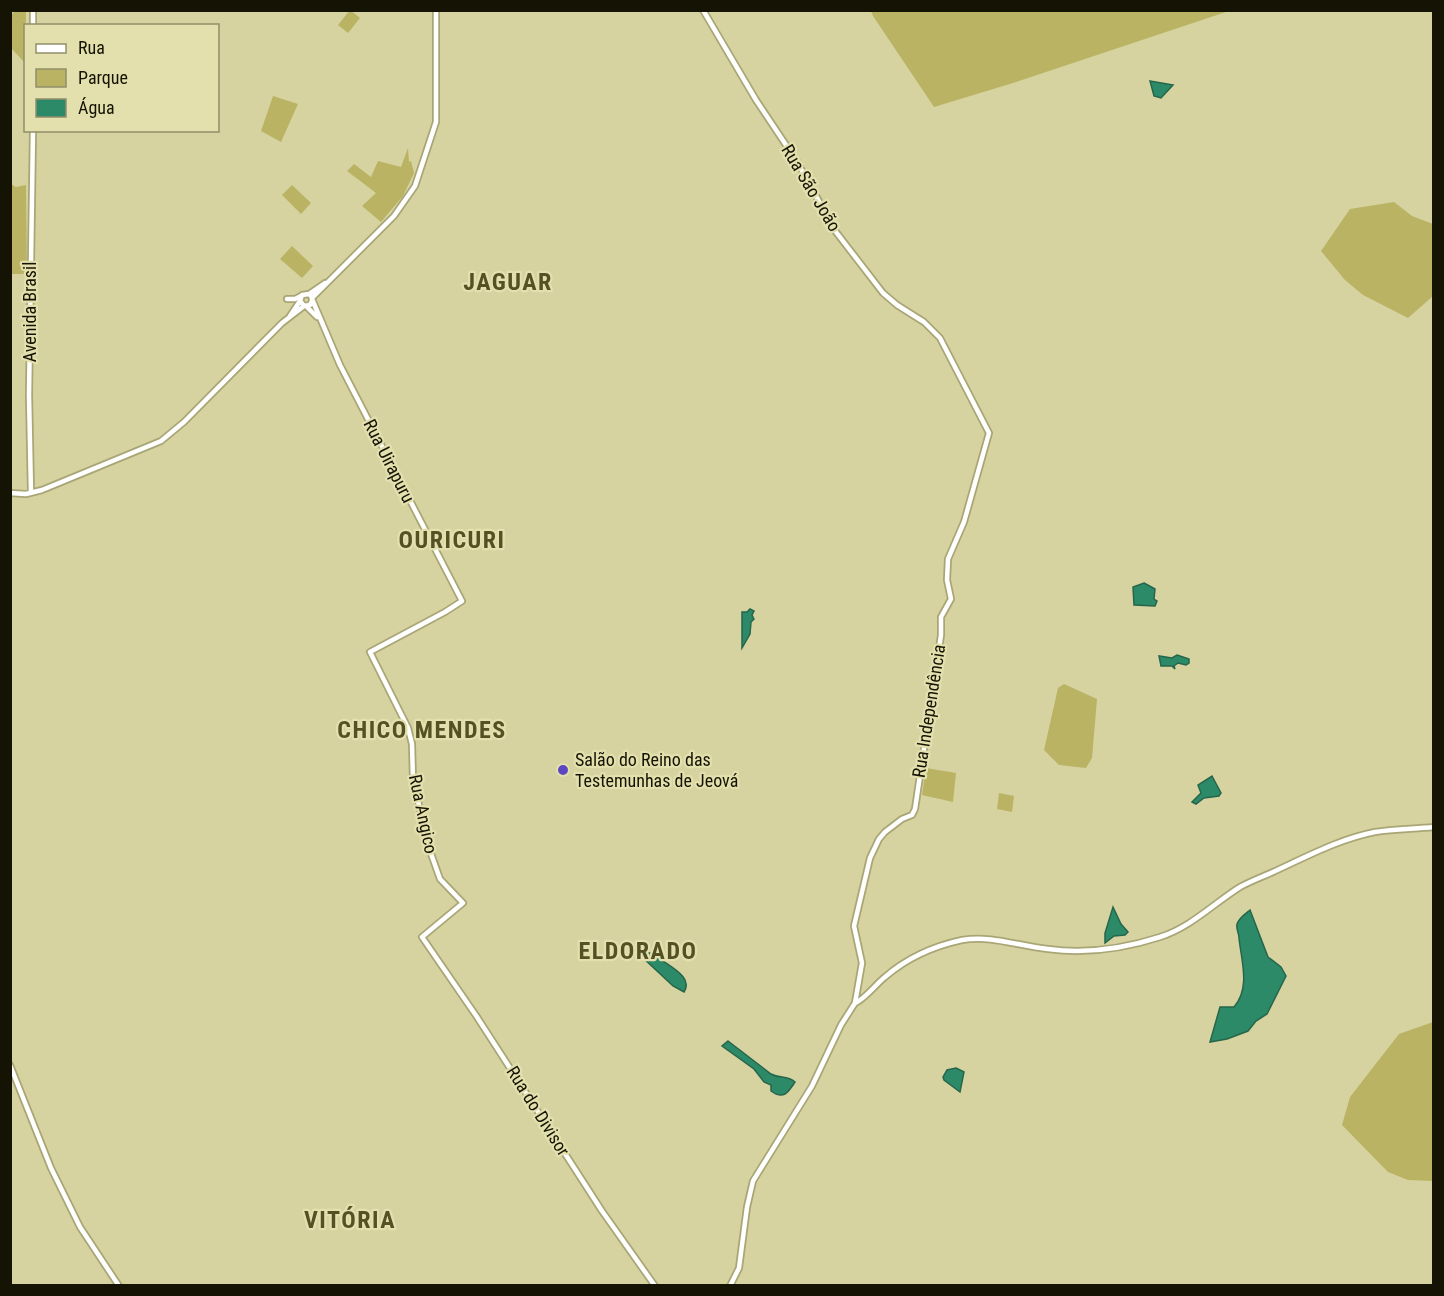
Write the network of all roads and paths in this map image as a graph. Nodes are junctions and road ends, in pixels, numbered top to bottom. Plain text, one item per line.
1 (436, 10) edge
2 (703, 10) edge
3 (33, 132) edge
4 (311, 297) junction
5 (300, 298) junction
6 (305, 306) junction
7 (292, 312) junction
8 (289, 318) junction
9 (319, 319) junction
10 (10, 493) edge
11 (31, 493) junction
12 (951, 599) joint
13 (369, 652) joint
14 (1434, 827) edge
15 (422, 937) joint
16 (854, 1000) junction
17 (10, 1065) edge
18 (730, 1285) edge
19 (119, 1286) edge
20 (655, 1286) edge

1 - 4 street
2 - 12 street, Rua São João
3 - 11 street, Avenida Brasil
4 - 5 street
4 - 6 street
4 - 9 street, Rua Uirapuru
5 - 6 street, Rua Uirapuru
5 - 7 street
5 - 7 street
6 - 8 street
6 - 9 street, Rua Uirapuru
7 - 8 street
8 - 11 street
9 - 13 street, Rua Uirapuru
10 - 11 street
12 - 16 street, Rua Independência
13 - 15 street, Rua Angico
14 - 16 street
15 - 20 street, Rua do Divisor
16 - 18 street
17 - 19 street

